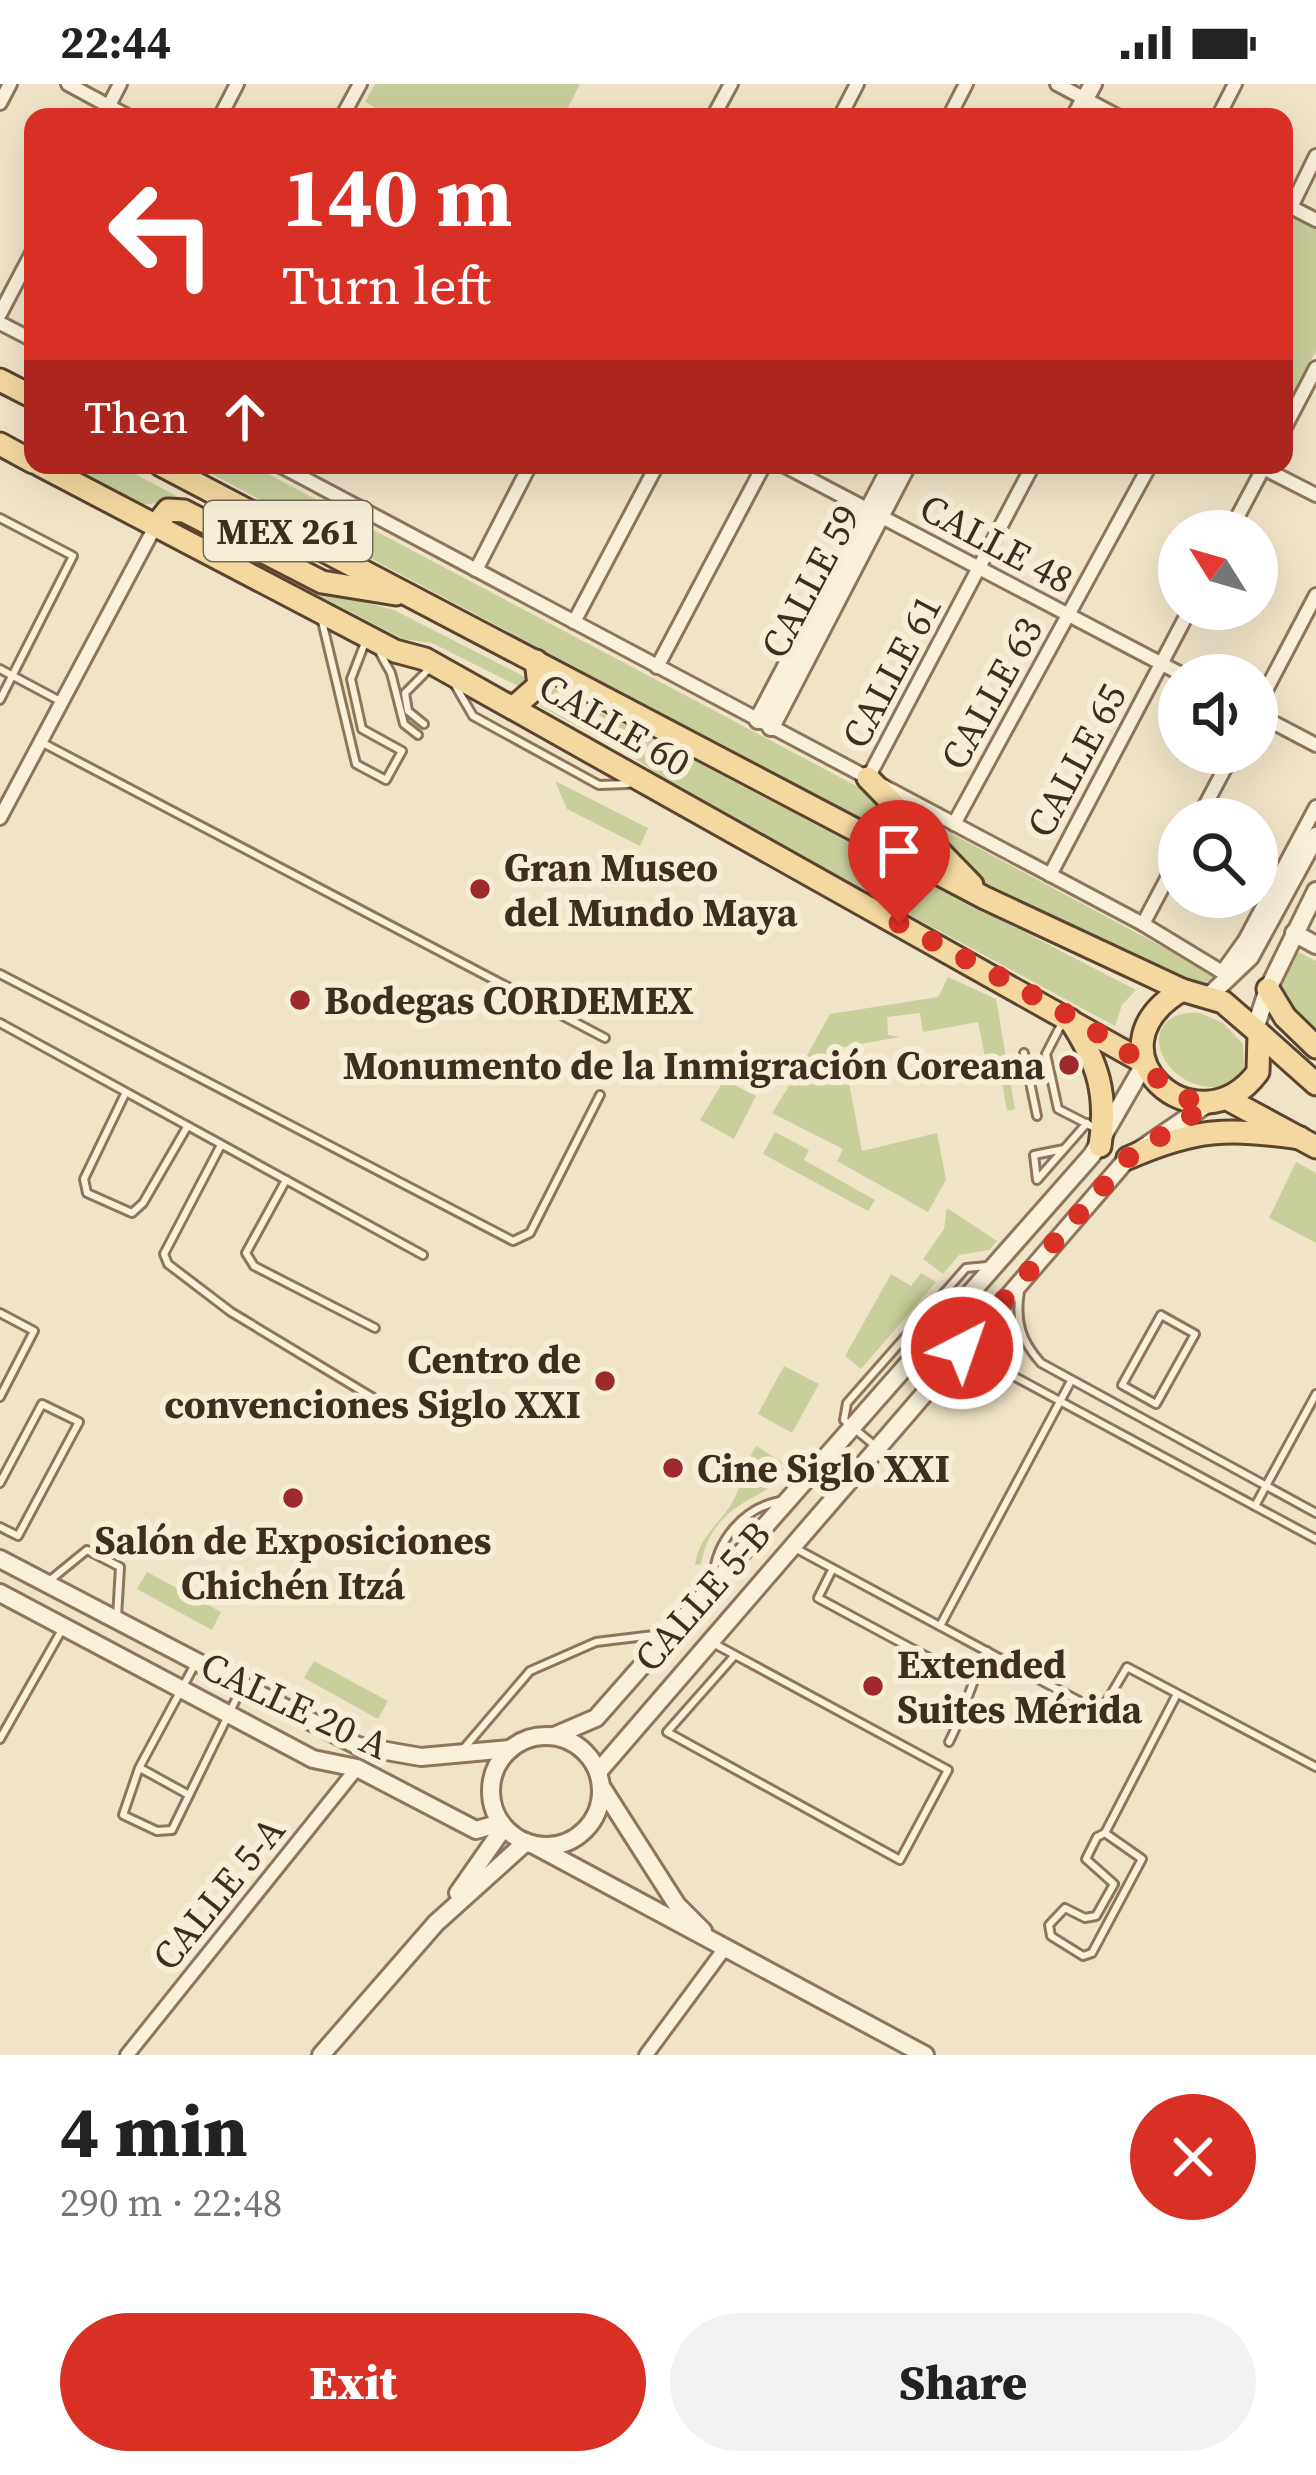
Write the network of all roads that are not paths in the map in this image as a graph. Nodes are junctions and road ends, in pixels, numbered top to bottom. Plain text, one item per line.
1 (10, 84) edge
2 (68, 84) edge
3 (1057, 84) edge
4 (1106, 84) edge
5 (1090, 101) edge
6 (0, 103) edge
7 (102, 108) edge
8 (1316, 156) edge
9 (1293, 195) edge
10 (24, 269) edge
11 (0, 318) edge
12 (1316, 368) edge
13 (1293, 412) edge
14 (57, 474) edge
15 (178, 474) edge
16 (297, 474) edge
17 (525, 474) edge
18 (651, 474) edge
19 (759, 474) edge
20 (800, 474) edge
21 (889, 474) edge
22 (901, 474) edge
23 (1029, 474) edge
24 (1145, 474) edge
25 (1258, 474) edge
26 (1277, 474) edge
27 (1316, 495) edge
28 (1240, 510) edge
29 (875, 513) junction
30 (0, 518) edge
31 (156, 525) junction
32 (979, 568) junction
33 (476, 569) junction
34 (1316, 595) edge
35 (414, 597) junction
36 (320, 612) junction
37 (1068, 614) junction
38 (574, 622) junction
39 (370, 638) junction
40 (536, 661) junction
41 (1158, 661) edge
42 (657, 667) junction
43 (441, 668) junction
44 (0, 669) edge
45 (1158, 669) edge
46 (1278, 669) edge
47 (13, 676) junction
48 (0, 700) edge
49 (62, 702) junction
50 (513, 708) junction
51 (1278, 722) edge
52 (764, 723) junction
53 (424, 724) dead end
54 (418, 735) dead end
55 (41, 742) junction
56 (1316, 745) edge
57 (868, 778) junction
58 (646, 783) junction
59 (1316, 807) edge
60 (0, 818) edge
61 (954, 824) junction
62 (1311, 837) edge
63 (1050, 875) junction
64 (1316, 891) edge
65 (1158, 896) edge
66 (986, 898) junction
67 (1143, 924) junction
68 (1294, 933) junction
69 (1316, 945) edge
70 (0, 974) edge
71 (1268, 988) junction
72 (1182, 990) junction
73 (1210, 995) junction
74 (1066, 1014) junction
75 (0, 1023) edge
76 (1257, 1031) junction
77 (605, 1038) dead end
78 (1316, 1047) edge
79 (1024, 1053) dead end
80 (1145, 1063) junction
81 (1052, 1082) junction
82 (1316, 1084) edge
83 (1031, 1087) junction
84 (125, 1094) junction
85 (600, 1095) dead end
86 (1231, 1101) junction
87 (1207, 1105) junction
88 (1037, 1116) dead end
89 (187, 1126) junction
90 (1096, 1133) junction
91 (1308, 1143) edge
92 (221, 1144) junction
93 (1064, 1149) junction
94 (1128, 1158) junction
95 (286, 1180) junction
96 (422, 1255) dead end
97 (1021, 1280) junction
98 (0, 1313) edge
99 (375, 1328) dead end
100 (962, 1348) junction
101 (1071, 1381) junction
102 (1127, 1388) junction
103 (1316, 1394) edge
104 (0, 1396) edge
105 (1060, 1401) junction
106 (1117, 1406) junction
107 (395, 1412) dead end
108 (852, 1427) junction
109 (876, 1447) junction
110 (0, 1483) edge
111 (1266, 1486) junction
112 (1256, 1506) junction
113 (1316, 1513) edge
114 (0, 1527) edge
115 (1316, 1539) edge
116 (790, 1546) junction
117 (0, 1559) edge
118 (832, 1568) junction
119 (46, 1584) junction
120 (0, 1593) edge
121 (116, 1621) junction
122 (940, 1626) junction
123 (64, 1627) junction
124 (671, 1633) junction
125 (708, 1640) junction
126 (987, 1651) junction
127 (735, 1655) junction
128 (195, 1663) junction
129 (972, 1681) junction
130 (242, 1688) junction
131 (182, 1689) junction
132 (1177, 1694) junction
133 (228, 1714) junction
134 (554, 1736) junction
135 (0, 1739) edge
136 (949, 1742) dead end
137 (510, 1749) junction
138 (458, 1755) junction
139 (1316, 1766) edge
140 (139, 1768) junction
141 (357, 1768) junction
142 (599, 1779) junction
143 (189, 1796) junction
144 (503, 1825) junction
145 (1105, 1833) junction
146 (529, 1843) junction
147 (436, 1923) junction
148 (718, 1944) junction
149 (127, 2055) edge
150 (321, 2055) edge
151 (646, 2055) edge
152 (925, 2055) edge

1 - 6 street
2 - 7 street
3 - 5 street
4 - 5 street
8 - 9 street
10 - 11 street
12 - 13 street
14 - 31 main road, CALLE 60 / MEX 261
15 - 35 main road, MEX 261
16 - 33 street
17 - 33 street
18 - 38 street
19 - 42 street
20 - 29 street, CALLE 48
21 - 29 street, CALLE 59
22 - 29 street, CALLE 59
23 - 32 street, CALLE 61
24 - 37 street, CALLE 63
25 - 28 street
26 - 27 street
29 - 32 street, CALLE 48
29 - 52 street, CALLE 59
30 - 47 lane
31 - 35 main road
31 - 36 main road, CALLE 60 / MEX 261
31 - 49 street
32 - 37 street, CALLE 48
32 - 57 street, CALLE 61
33 - 38 street
34 - 46 street
35 - 40 main road, MEX 261
36 - 39 main road, CALLE 60 / MEX 261
36 - 39 lane
37 - 41 street, CALLE 48
37 - 61 street, CALLE 63
38 - 42 street
39 - 43 main road, CALLE 60 / MEX 261
39 - 54 lane
40 - 50 main road
40 - 66 main road, MEX 261
42 - 52 street
43 - 50 main road, CALLE 60 / MEX 261
43 - 53 lane
43 - 58 lane
44 - 47 lane
45 - 63 street, CALLE 65
47 - 48 lane
47 - 49 lane
49 - 55 street
50 - 58 main road, CALLE 60 / MEX 261
51 - 56 street
52 - 57 street
55 - 60 street
55 - 77 lane
57 - 61 street
57 - 66 main road
58 - 74 main road, CALLE 60 / MEX 261
59 - 62 street
61 - 63 street
62 - 67 street
62 - 73 street
63 - 67 street
64 - 68 street
65 - 67 street
66 - 72 main road, MEX 261
68 - 69 street
68 - 71 street
70 - 85 lane
71 - 76 street
71 - 78 main road
72 - 73 main road
72 - 80 main road
73 - 76 main road
74 - 80 main road, CALLE 60 / MEX 261
74 - 81 lane
74 - 90 main road
75 - 84 lane
76 - 82 main road
76 - 86 main road
79 - 83 lane
80 - 87 main road
80 - 90 street, CALLE 5-B
81 - 83 lane
81 - 90 lane
83 - 88 lane
84 - 89 lane
84 - 89 lane
86 - 87 main road
86 - 91 main road
87 - 94 street, CALLE 5-B
89 - 92 lane
90 - 93 lane
90 - 108 street, CALLE 5-B
91 - 94 main road
92 - 95 lane
92 - 107 lane
93 - 93 lane
94 - 97 street, CALLE 5-B
95 - 96 lane
95 - 99 lane
97 - 100 street, CALLE 5-B
97 - 101 lane
98 - 104 lane
100 - 105 lane
100 - 109 street, CALLE 5-B
101 - 105 lane
101 - 106 lane
102 - 102 lane
102 - 106 lane
103 - 111 lane
105 - 112 lane
105 - 122 lane
106 - 111 lane
108 - 109 lane
108 - 124 street, CALLE 5-B
109 - 116 street, CALLE 5-B
110 - 114 lane
111 - 112 lane
111 - 113 lane
112 - 115 lane
116 - 118 lane
116 - 125 street, CALLE 5-B
117 - 119 street, CALLE 20 A
118 - 122 lane
118 - 129 lane
119 - 121 street, CALLE 20 A
119 - 121 lane
120 - 123 street, CALLE 20 A
121 - 128 street, CALLE 20 A
122 - 126 lane
123 - 131 street, CALLE 20 A
123 - 135 lane
124 - 134 street, CALLE 5-B
124 - 138 lane
125 - 127 lane
125 - 142 street, CALLE 5-B
126 - 129 lane
126 - 132 lane
127 - 127 lane
128 - 130 street, CALLE 20 A
128 - 131 lane
129 - 136 lane
130 - 133 lane
130 - 138 street, CALLE 20 A
131 - 133 street, CALLE 20 A
131 - 140 lane
132 - 139 lane
132 - 145 lane
133 - 141 street, CALLE 20 A
133 - 143 lane
134 - 137 street
134 - 142 street
137 - 138 street, CALLE 20 A
137 - 144 street
140 - 143 lane
140 - 143 lane
141 - 144 street, CALLE 20 A
141 - 149 street, CALLE 5-A
142 - 146 street
142 - 148 street
144 - 146 street
144 - 147 street
145 - 145 lane
146 - 147 street
146 - 148 street
147 - 150 street
148 - 151 street
148 - 152 street

